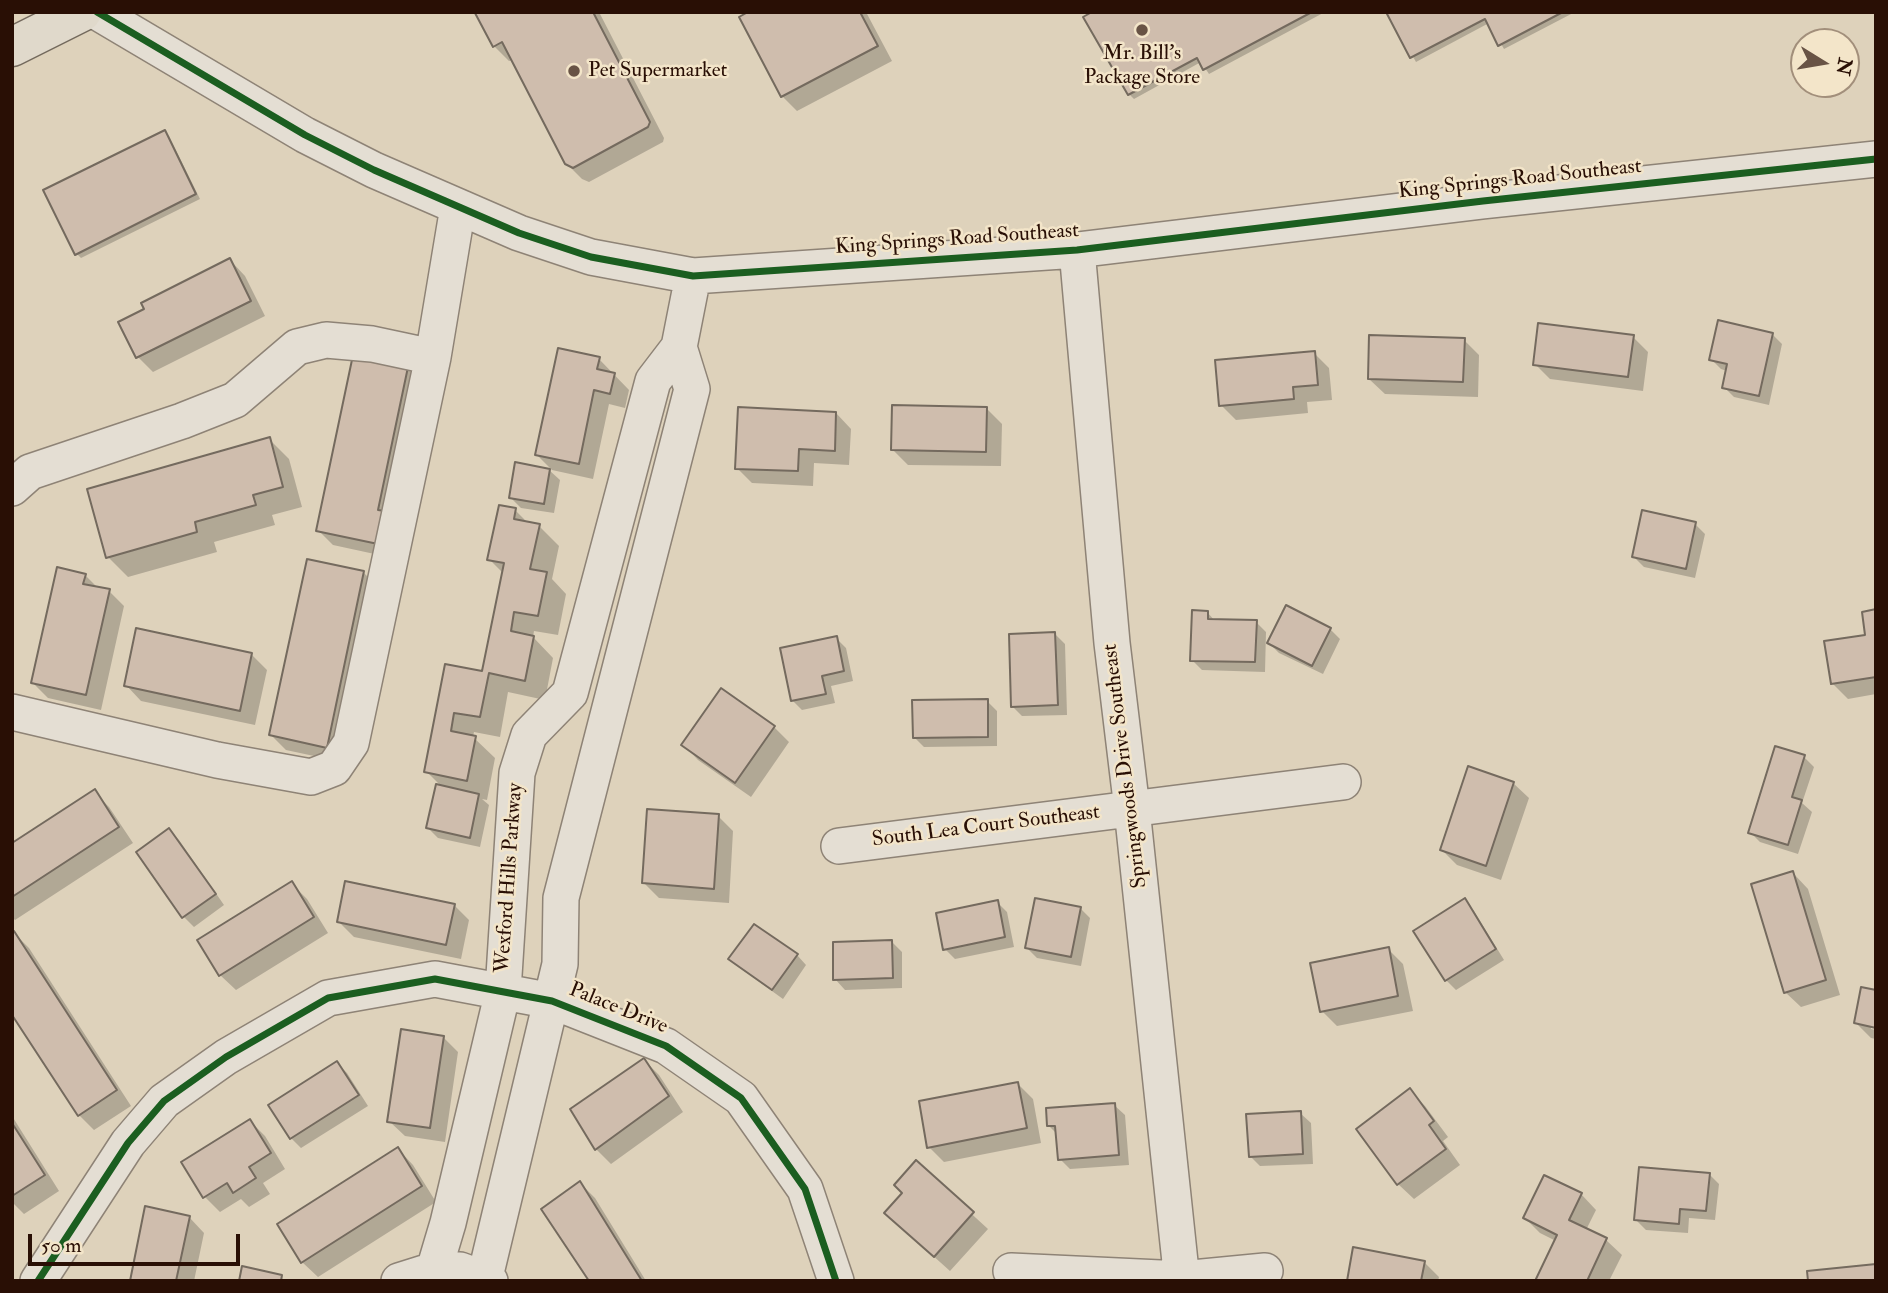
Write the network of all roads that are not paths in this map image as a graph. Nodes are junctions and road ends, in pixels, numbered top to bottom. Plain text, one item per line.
1 (82, 12) edge
2 (97, 12) edge
3 (12, 47) edge
4 (1876, 159) edge
5 (458, 207) junction
6 (1077, 250) junction
7 (693, 276) junction
8 (679, 347) junction
9 (433, 357) junction
10 (12, 488) edge
11 (605, 564) junction
12 (644, 574) junction
13 (12, 712) edge
14 (1343, 782) dead end
15 (1132, 808) junction
16 (839, 846) dead end
17 (503, 991) junction
18 (552, 1001) junction
19 (434, 1270) junction
20 (1012, 1271) dead end
21 (1265, 1271) dead end
22 (487, 1279) edge
23 (1182, 1280) edge
24 (38, 1281) edge
25 (399, 1281) edge
26 (836, 1281) edge

1 - 3 main road
2 - 5 street, King Springs Road Southeast
4 - 6 street, King Springs Road Southeast
5 - 7 street, King Springs Road Southeast
5 - 9 street
6 - 7 street, King Springs Road Southeast
6 - 15 street, Springwoods Drive Southeast
7 - 8 street, Wexford Hills Parkway
8 - 11 street, Wexford Hills Parkway
8 - 12 street, Wexford Hills Parkway
9 - 10 street
9 - 13 street
11 - 12 street
11 - 17 street, Wexford Hills Parkway
12 - 18 street, Wexford Hills Parkway
14 - 15 street, South Lea Court Southeast
15 - 16 street, South Lea Court Southeast
15 - 23 street, Springwoods Drive Southeast
17 - 18 street, Palace Drive
17 - 19 street, Wexford Hills Parkway
17 - 24 street, Palace Drive
18 - 22 street, Wexford Hills Parkway
18 - 26 street, Palace Drive
19 - 22 street, Wexford Hills Parkway
19 - 25 street, Wexford Hills Parkway
20 - 23 street
21 - 23 street

